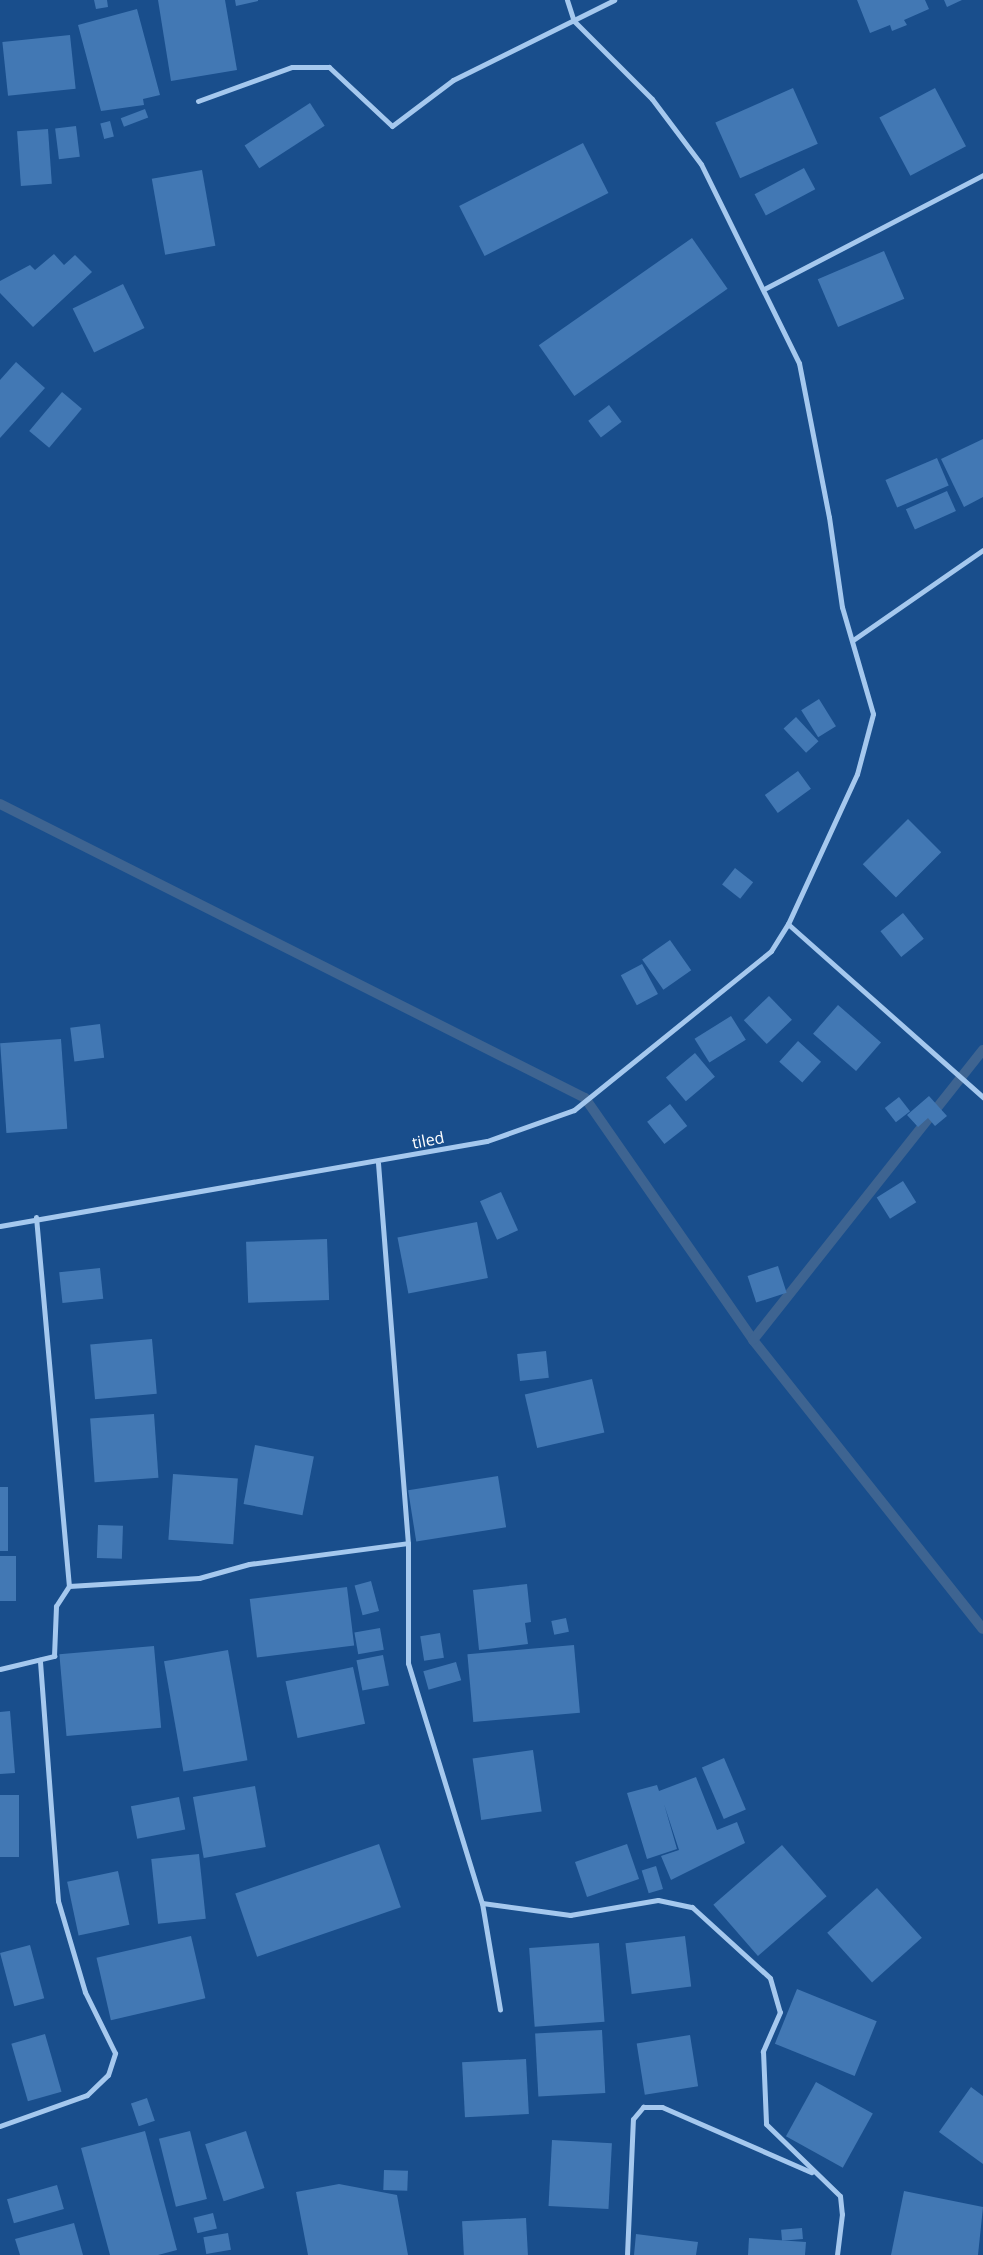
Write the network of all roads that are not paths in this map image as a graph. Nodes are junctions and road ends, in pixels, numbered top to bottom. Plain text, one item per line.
1 (567, 0) edge
2 (614, 0) edge
3 (574, 21) junction
4 (198, 101) dead end
5 (983, 174) edge
6 (766, 288) junction
7 (983, 550) edge
8 (853, 640) junction
9 (788, 924) junction
10 (983, 1097) edge
11 (378, 1163) junction
12 (36, 1217) junction
13 (0, 1226) edge
14 (408, 1543) junction
15 (69, 1586) junction
16 (40, 1660) junction
17 (0, 1669) edge
18 (482, 1902) junction
19 (500, 2009) dead end
20 (0, 2126) edge
21 (840, 2196) junction
22 (627, 2255) edge
23 (837, 2255) edge

1 - 3 street
2 - 3 street
3 - 4 street
3 - 6 street, tiled
5 - 6 street
6 - 8 street, tiled
7 - 8 street
8 - 9 street, tiled
9 - 10 street
9 - 11 street, tiled
11 - 12 street, tiled
11 - 14 street
12 - 13 street, tiled
12 - 15 street
14 - 15 street
14 - 18 street
15 - 16 street
16 - 17 street
16 - 20 street
18 - 19 street
18 - 21 street
21 - 22 street
21 - 23 street

